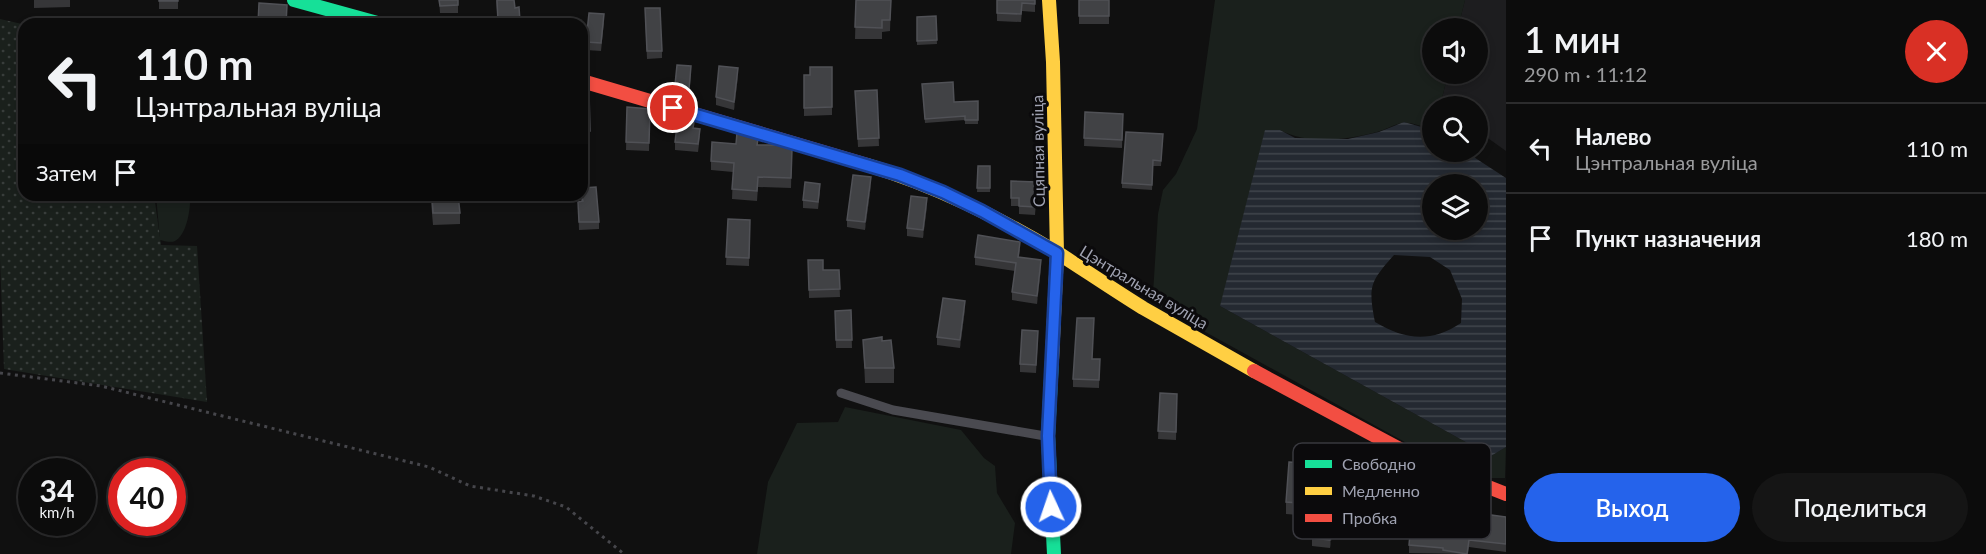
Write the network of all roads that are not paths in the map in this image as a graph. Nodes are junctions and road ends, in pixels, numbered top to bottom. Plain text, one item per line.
1 (294, 0) edge
2 (1049, 0) edge
3 (359, 18) edge
4 (588, 83) edge
5 (1057, 253) junction
6 (841, 393) dead end
7 (1048, 436) junction
8 (1388, 443) edge
9 (1491, 488) edge
10 (1506, 494) edge
11 (1053, 554) edge

1 - 3 street
2 - 5 street, Сцяпная вуліца
4 - 5 street, Цэнтральная вуліца
5 - 7 street, Сцяпная вуліца
5 - 8 street, Цэнтральная вуліца
6 - 7 lane
7 - 11 street, Сцяпная вуліца
9 - 10 street, Цэнтральная вуліца

